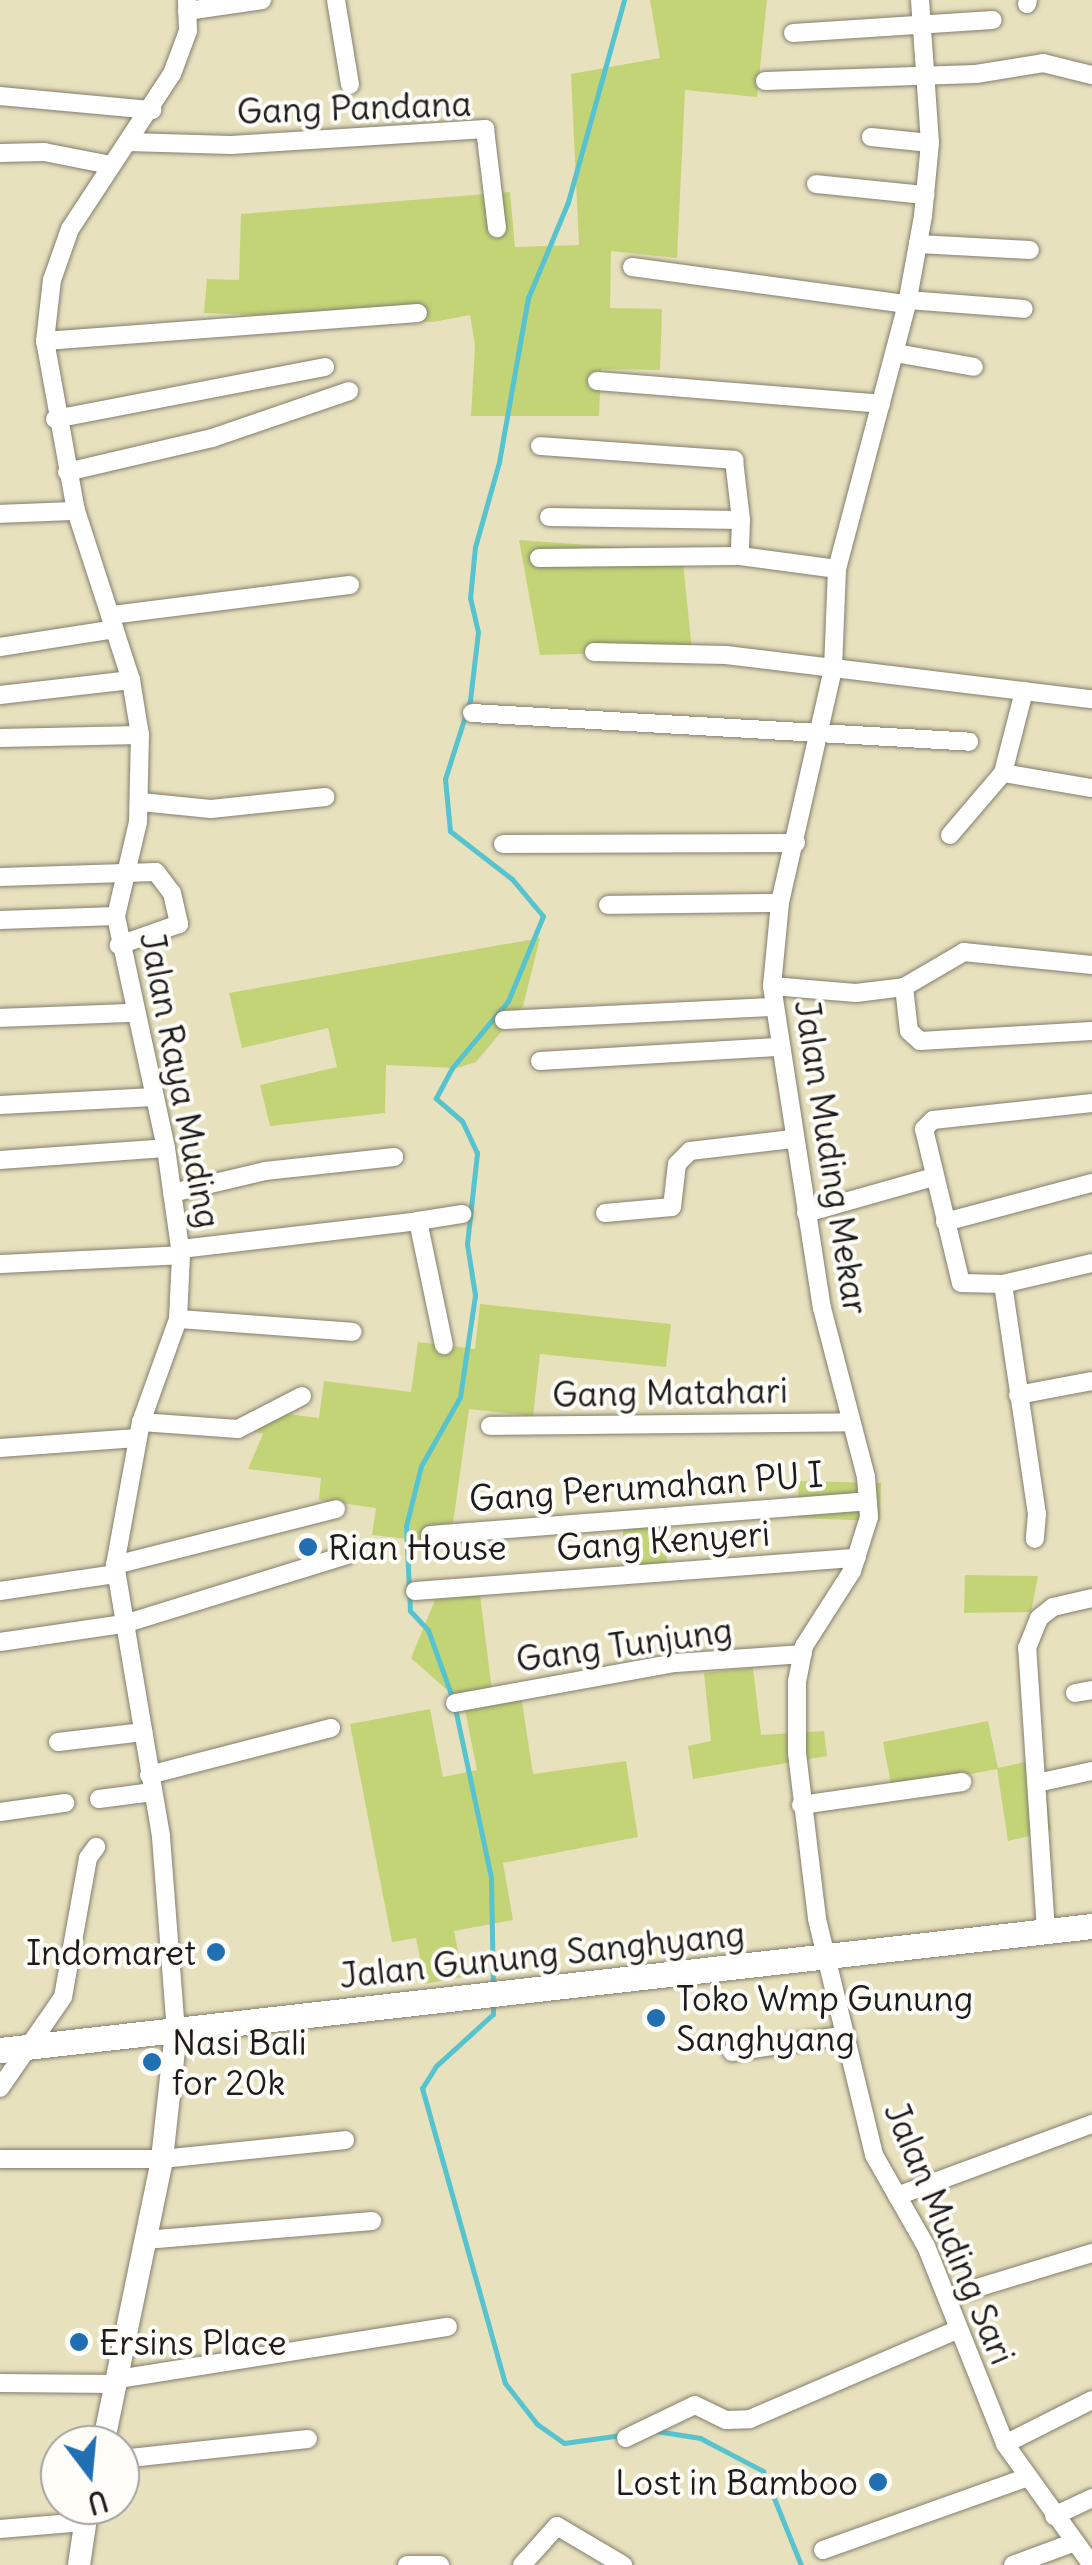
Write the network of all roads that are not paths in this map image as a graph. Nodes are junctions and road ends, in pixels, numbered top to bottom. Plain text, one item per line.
1 (262, 0) edge
2 (336, 0) edge
3 (920, 0) edge
4 (187, 5) edge
5 (993, 20) dead end
6 (920, 24) junction
7 (793, 34) dead end
8 (1092, 74) edge
9 (925, 77) junction
10 (766, 81) dead end
11 (350, 85) dead end
12 (0, 96) edge
13 (152, 110) junction
14 (871, 137) dead end
15 (128, 142) junction
16 (930, 143) junction
17 (0, 153) edge
18 (110, 165) junction
19 (816, 184) dead end
20 (925, 195) junction
21 (496, 228) dead end
22 (918, 244) junction
23 (1030, 250) dead end
24 (632, 267) dead end
25 (908, 302) junction
26 (1024, 308) dead end
27 (418, 313) dead end
28 (45, 341) junction
29 (895, 353) junction
30 (325, 367) dead end
31 (974, 367) dead end
32 (597, 381) dead end
33 (349, 391) dead end
34 (881, 404) junction
35 (55, 419) junction
36 (540, 446) dead end
37 (67, 472) junction
38 (76, 511) junction
39 (0, 514) edge
40 (550, 517) dead end
41 (741, 520) junction
42 (740, 556) junction
43 (539, 558) dead end
44 (837, 569) junction
45 (350, 585) dead end
46 (114, 622) junction
47 (0, 646) edge
48 (594, 652) dead end
49 (833, 670) junction
50 (131, 680) junction
51 (1024, 691) junction
52 (0, 695) edge
53 (1092, 699) edge
54 (472, 713) dead end
55 (821, 732) junction
56 (140, 736) junction
57 (0, 738) edge
58 (969, 742) dead end
59 (1003, 773) junction
60 (1092, 788) edge
61 (325, 798) dead end
62 (141, 802) junction
63 (950, 836) dead end
64 (796, 843) junction
65 (503, 844) dead end
66 (138, 869) junction
67 (0, 877) edge
68 (780, 903) junction
69 (608, 905) dead end
70 (116, 916) junction
71 (0, 920) edge
72 (119, 944) junction
73 (1092, 964) edge
74 (772, 986) junction
75 (904, 987) junction
76 (771, 1007) junction
77 (132, 1013) junction
78 (0, 1018) edge
79 (504, 1020) dead end
80 (1092, 1031) edge
81 (777, 1047) junction
82 (540, 1060) dead end
83 (154, 1097) junction
84 (1092, 1103) edge
85 (0, 1105) edge
86 (792, 1139) junction
87 (166, 1148) junction
88 (394, 1157) dead end
89 (0, 1160) edge
90 (933, 1177) junction
91 (1092, 1183) edge
92 (172, 1193) junction
93 (605, 1213) dead end
94 (806, 1213) junction
95 (462, 1214) dead end
96 (418, 1221) junction
97 (946, 1222) junction
98 (181, 1252) junction
99 (1092, 1263) edge
100 (0, 1264) edge
101 (1003, 1284) junction
102 (178, 1319) junction
103 (354, 1332) dead end
104 (444, 1346) dead end
105 (1092, 1381) edge
106 (1018, 1395) junction
107 (302, 1396) dead end
108 (850, 1422) junction
109 (490, 1426) dead end
110 (139, 1430) junction
111 (0, 1448) edge
112 (868, 1501) junction
113 (336, 1509) dead end
114 (430, 1535) dead end
115 (1035, 1539) dead end
116 (347, 1555) dead end
117 (857, 1558) junction
118 (115, 1570) junction
119 (0, 1591) edge
120 (415, 1592) dead end
121 (1092, 1598) edge
122 (124, 1624) junction
123 (0, 1642) edge
124 (803, 1654) junction
125 (455, 1703) dead end
126 (331, 1728) dead end
127 (143, 1732) junction
128 (58, 1742) dead end
129 (1092, 1771) edge
130 (962, 1782) dead end
131 (1037, 1783) junction
132 (151, 1784) junction
133 (99, 1799) dead end
134 (65, 1803) dead end
135 (801, 1805) junction
136 (0, 1812) edge
137 (96, 1848) dead end
138 (1092, 1926) edge
139 (1046, 1931) junction
140 (825, 1957) junction
141 (176, 2032) junction
142 (841, 2036) junction
143 (28, 2046) junction
144 (0, 2050) edge
145 (732, 2052) dead end
146 (0, 2088) edge
147 (1092, 2124) edge
148 (345, 2140) dead end
149 (0, 2158) edge
150 (162, 2159) junction
151 (897, 2196) junction
152 (372, 2221) dead end
153 (145, 2240) junction
154 (1092, 2253) edge
155 (947, 2297) junction
156 (448, 2326) dead end
157 (958, 2330) junction
158 (117, 2381) junction
159 (0, 2383) edge
160 (1092, 2400) edge
161 (108, 2425) edge
162 (308, 2438) dead end
163 (626, 2438) dead end
164 (1006, 2444) junction
165 (140, 2457) edge
166 (1025, 2478) junction
167 (1092, 2498) edge
168 (1054, 2516) junction
169 (40, 2523) edge
170 (84, 2525) edge
171 (0, 2530) edge
172 (1075, 2542) junction
173 (823, 2550) dead end
174 (79, 2565) edge
175 (407, 2565) edge
176 (440, 2565) edge
177 (522, 2565) edge
178 (623, 2565) edge
179 (1012, 2565) edge
180 (1092, 2565) edge

1 - 4 street
2 - 11 street
3 - 6 street, Jalan Muding Mekar
4 - 13 street, Jalan Raya Muding
5 - 6 street
6 - 7 street
6 - 9 street, Jalan Muding Mekar
8 - 9 street
9 - 10 street
9 - 16 street, Jalan Muding Mekar
12 - 13 street
13 - 15 street, Jalan Raya Muding
14 - 16 street
15 - 18 street, Jalan Raya Muding
15 - 21 street, Gang Pandana
16 - 20 street, Jalan Muding Mekar
17 - 18 street
18 - 28 street, Jalan Raya Muding
19 - 20 street
20 - 22 street, Jalan Muding Mekar
22 - 23 street
22 - 25 street, Jalan Muding Mekar
24 - 25 street
25 - 26 street
25 - 29 street, Jalan Muding Mekar
27 - 28 street
28 - 35 street, Jalan Raya Muding
29 - 31 street
29 - 34 street, Jalan Muding Mekar
30 - 35 street
32 - 34 street
33 - 37 street
34 - 44 street, Jalan Muding Mekar
35 - 37 street, Jalan Raya Muding
36 - 41 street
37 - 38 street, Jalan Raya Muding
38 - 39 street
38 - 46 street, Jalan Raya Muding
40 - 41 street
41 - 42 street
42 - 43 street
42 - 44 street
44 - 49 street, Jalan Muding Mekar
45 - 46 street
46 - 47 street
46 - 50 street, Jalan Raya Muding
48 - 49 street
49 - 51 street
49 - 55 street, Jalan Muding Mekar
50 - 52 street
50 - 56 street, Jalan Raya Muding
51 - 53 street
51 - 59 street
54 - 55 street
55 - 58 street
55 - 64 street, Jalan Muding Mekar
56 - 57 street
56 - 62 street, Jalan Raya Muding
59 - 60 street
59 - 63 street
61 - 62 street
62 - 66 street, Jalan Raya Muding
64 - 65 street
64 - 68 street, Jalan Muding Mekar
66 - 67 street
66 - 70 street, Jalan Raya Muding
66 - 72 street
68 - 69 street
68 - 74 street, Jalan Muding Mekar
70 - 71 street
70 - 72 street, Jalan Raya Muding
72 - 77 street, Jalan Raya Muding
73 - 75 street
74 - 75 street
74 - 76 street, Jalan Muding Mekar
75 - 80 street
76 - 79 street
76 - 81 street, Jalan Muding Mekar
77 - 78 street
77 - 83 street, Jalan Raya Muding
81 - 82 street
81 - 86 street, Jalan Muding Mekar
83 - 85 street
83 - 87 street, Jalan Raya Muding
84 - 90 street
86 - 93 street
86 - 94 street, Jalan Muding Mekar
87 - 89 street
87 - 92 street, Jalan Raya Muding
88 - 92 street
90 - 94 street
90 - 97 street
91 - 97 street
92 - 98 street, Jalan Raya Muding
94 - 108 street, Jalan Muding Mekar
95 - 96 street
96 - 98 street
96 - 104 street
97 - 101 street
98 - 100 street
98 - 102 street, Jalan Raya Muding
99 - 101 street
101 - 106 street
102 - 103 street
102 - 110 street, Jalan Raya Muding
105 - 106 street
106 - 115 street
107 - 110 street
108 - 109 street, Gang Matahari
108 - 112 street, Jalan Muding Mekar
110 - 111 street
110 - 118 street, Jalan Raya Muding
112 - 114 street, Gang Perumahan PU I
112 - 117 street, Jalan Muding Mekar
113 - 118 street
116 - 122 street
117 - 120 street, Gang Kenyeri
117 - 124 street, Jalan Muding Mekar
118 - 119 street
118 - 122 street, Jalan Raya Muding
121 - 131 street
122 - 123 street
122 - 127 street, Jalan Raya Muding
124 - 125 street, Gang Tunjung
124 - 135 street, Jalan Muding Mekar
126 - 132 street
127 - 128 street
127 - 132 street, Jalan Raya Muding
129 - 131 street
130 - 135 street
131 - 139 street
132 - 133 street
132 - 141 street, Jalan Raya Muding
134 - 136 street
135 - 140 street, Jalan Muding Mekar
137 - 143 street
138 - 139 main road, Jalan Gunung Sanghyang
139 - 140 main road, Jalan Gunung Sanghyang
140 - 141 main road, Jalan Gunung Sanghyang
140 - 142 street, Jalan Muding Sari
141 - 143 main road, Jalan Gunung Sanghyang
141 - 150 street
142 - 145 street
142 - 151 street, Jalan Muding Sari
143 - 144 main road, Jalan Gunung Sanghyang
143 - 146 street
147 - 151 street
148 - 150 street
149 - 150 street
150 - 153 street
151 - 155 street, Jalan Muding Sari
152 - 153 street
153 - 158 street
154 - 155 street
155 - 157 street, Jalan Muding Sari
156 - 158 street
157 - 163 street
157 - 164 street, Jalan Muding Sari
158 - 159 street
158 - 161 street
160 - 164 street
162 - 165 street
164 - 166 street, Jalan Muding Sari
166 - 168 street, Jalan Muding Sari
166 - 173 street
167 - 168 street
168 - 172 street, Jalan Muding Sari
169 - 171 street
170 - 174 street
172 - 179 street
172 - 180 street, Jalan Muding Sari
175 - 176 street
177 - 178 street

